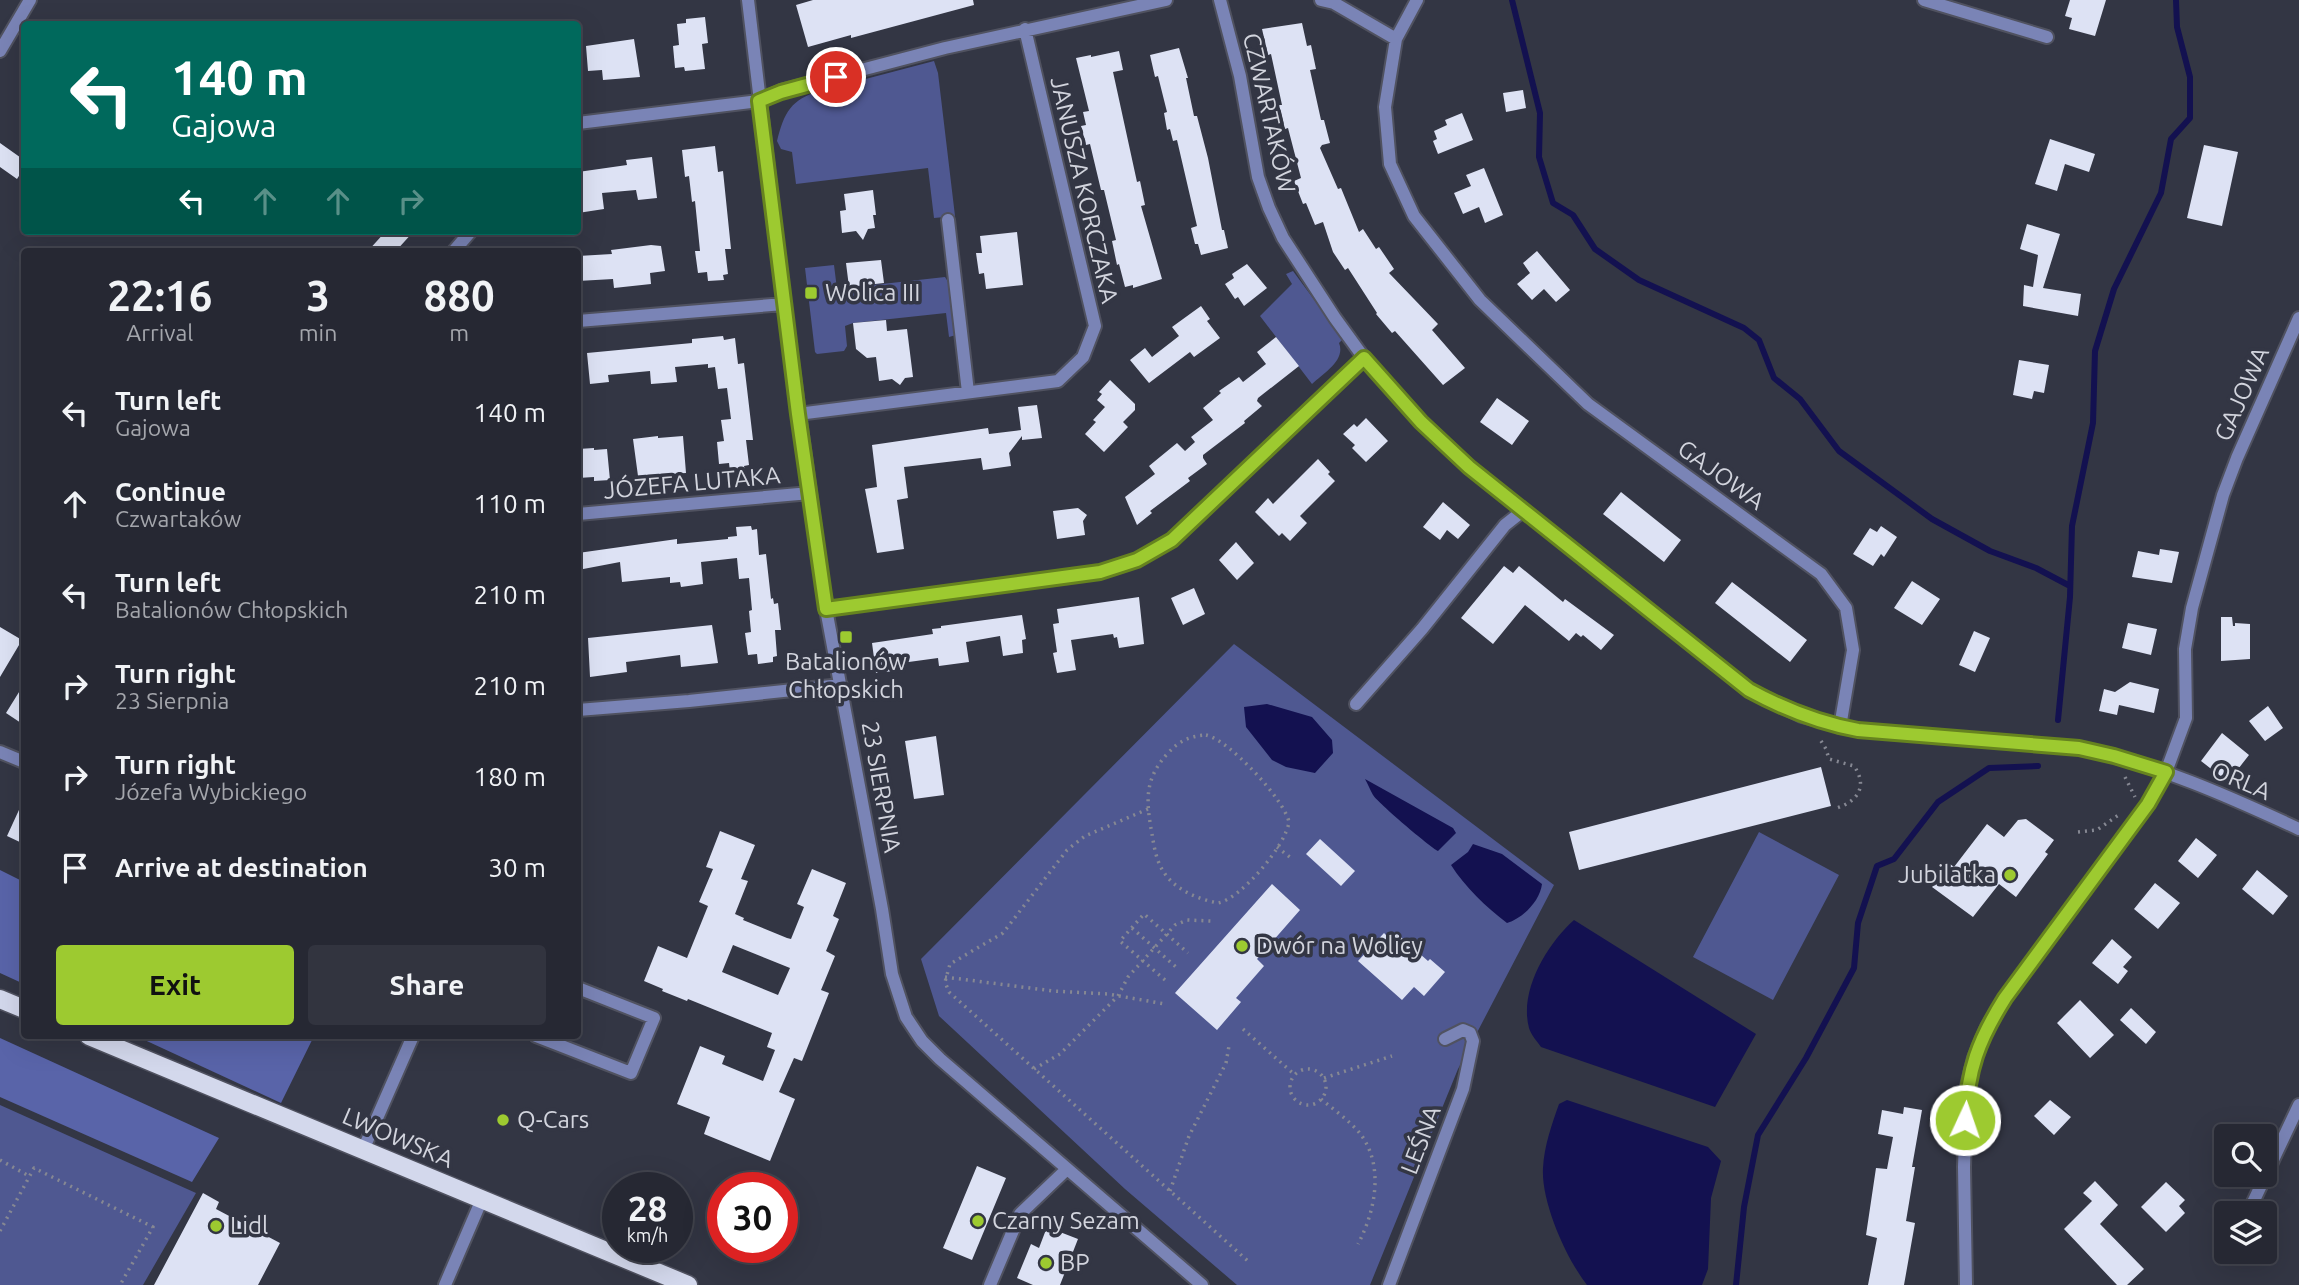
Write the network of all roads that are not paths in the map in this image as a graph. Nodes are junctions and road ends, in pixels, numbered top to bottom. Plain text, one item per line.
1 (30, 0) edge
2 (748, 0) edge
3 (1166, 0) edge
4 (1220, 0) edge
5 (1321, 0) edge
6 (1417, 0) edge
7 (1924, 0) edge
8 (1025, 29) junction
9 (2047, 37) dead end
10 (1396, 39) junction
11 (0, 51) edge
12 (759, 101) junction
13 (581, 123) edge
14 (948, 220) dead end
15 (784, 304) junction
16 (2299, 318) edge
17 (581, 321) edge
18 (1364, 358) junction
19 (968, 392) junction
20 (798, 414) junction
21 (810, 493) junction
22 (1524, 510) junction
23 (581, 514) edge
24 (826, 609) junction
25 (841, 685) junction
26 (1356, 704) dead end
27 (581, 710) edge
28 (1840, 727) junction
29 (0, 752) edge
30 (21, 761) edge
31 (2166, 772) junction
32 (2299, 829) edge
33 (581, 989) edge
34 (0, 999) edge
35 (21, 1008) edge
36 (96, 1039) edge
37 (412, 1039) edge
38 (544, 1039) edge
39 (1445, 1039) dead end
40 (2299, 1105) edge
41 (363, 1150) junction
42 (1067, 1169) junction
43 (482, 1199) junction
44 (2254, 1201) edge
45 (445, 1285) edge
46 (688, 1285) edge
47 (990, 1285) edge
48 (1202, 1285) edge
49 (1389, 1285) edge
50 (1966, 1285) edge

1 - 11 street
2 - 12 street, 23 SIERPNIA
3 - 8 street
4 - 18 street, CZWARTAKÓW
5 - 10 street
6 - 10 street, GAJOWA
7 - 9 street
8 - 12 street
8 - 19 street, JANUSZA KORCZAKA
10 - 28 street, GAJOWA
12 - 13 street
12 - 15 street, 23 SIERPNIA
14 - 19 street
15 - 17 street
15 - 20 street, 23 SIERPNIA
16 - 31 street, GAJOWA
18 - 22 street, CZWARTAKÓW
18 - 24 street
19 - 20 street, JANUSZA KORCZAKA
20 - 21 street, 23 SIERPNIA
21 - 23 street, JÓZEFA LUTAKA
21 - 24 street, 23 SIERPNIA
22 - 26 street
22 - 28 street, CZWARTAKÓW
24 - 25 street, 23 SIERPNIA
25 - 27 street
25 - 42 street, 23 SIERPNIA
28 - 31 street
29 - 30 street
31 - 32 street, ORLA
31 - 50 street, GAJOWA
33 - 38 street
34 - 35 main road
36 - 41 main road, LWOWSKA
37 - 41 street
39 - 49 street, LEŚNA
40 - 44 street
41 - 43 main road, LWOWSKA
42 - 47 street
42 - 48 street, 23 SIERPNIA
43 - 45 street
43 - 46 main road, LWOWSKA

